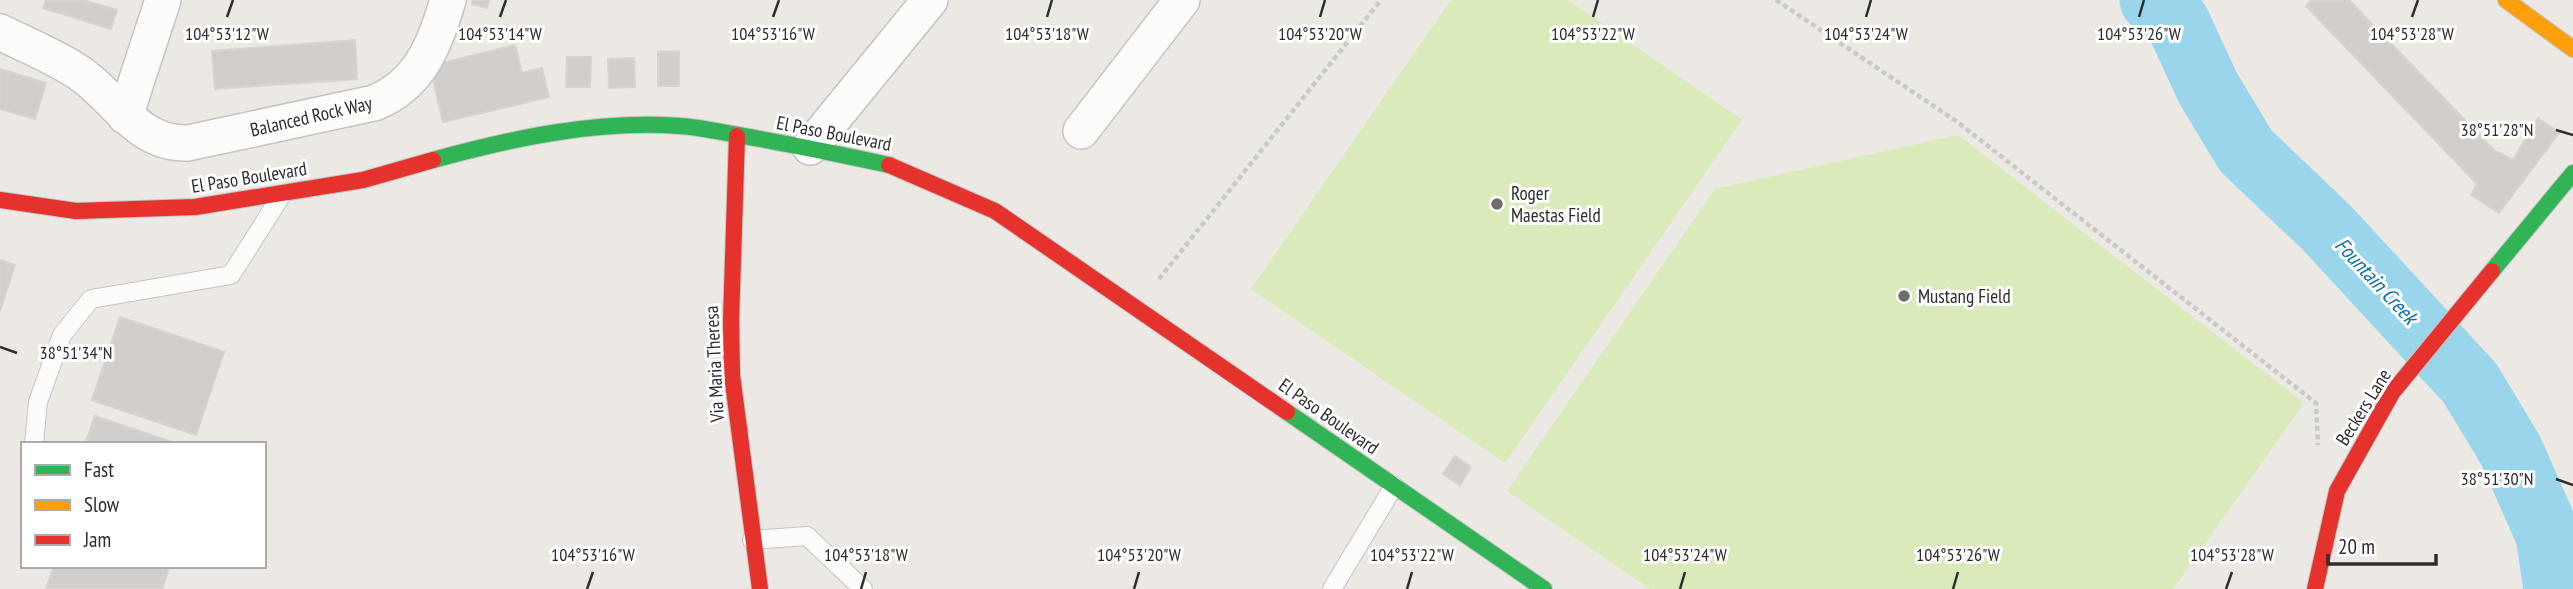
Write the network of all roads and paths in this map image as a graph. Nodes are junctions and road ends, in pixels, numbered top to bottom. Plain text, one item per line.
1 (163, 0) edge
2 (448, 0) edge
3 (930, 0) edge
4 (1182, 0) edge
5 (1381, 0) edge
6 (1776, 0) edge
7 (2506, 0) edge
8 (0, 32) edge
9 (2573, 49) edge
10 (125, 116) junction
11 (1081, 131) dead end
12 (737, 136) junction
13 (810, 147) junction
14 (2573, 173) edge
15 (283, 192) junction
16 (0, 200) edge
17 (1136, 309) junction
18 (34, 442) edge
19 (2318, 453) dead end
20 (1394, 486) junction
21 (752, 540) junction
22 (760, 589) edge
23 (863, 589) edge
24 (1332, 589) edge
25 (1544, 589) edge
26 (2315, 589) edge

1 - 10 street
2 - 10 street, Balanced Rock Way
3 - 13 street
4 - 11 street
5 - 17 path
6 - 19 path
7 - 9 street
8 - 10 street, Balanced Rock Way
12 - 13 street, El Paso Boulevard
12 - 15 street, El Paso Boulevard
12 - 21 street, Via Maria Theresa
13 - 17 street, El Paso Boulevard
14 - 26 street, Beckers Lane
15 - 16 street, El Paso Boulevard
15 - 18 lane
17 - 20 street, El Paso Boulevard
20 - 24 lane
20 - 25 street, El Paso Boulevard
21 - 22 street, Via Maria Theresa
21 - 23 lane

